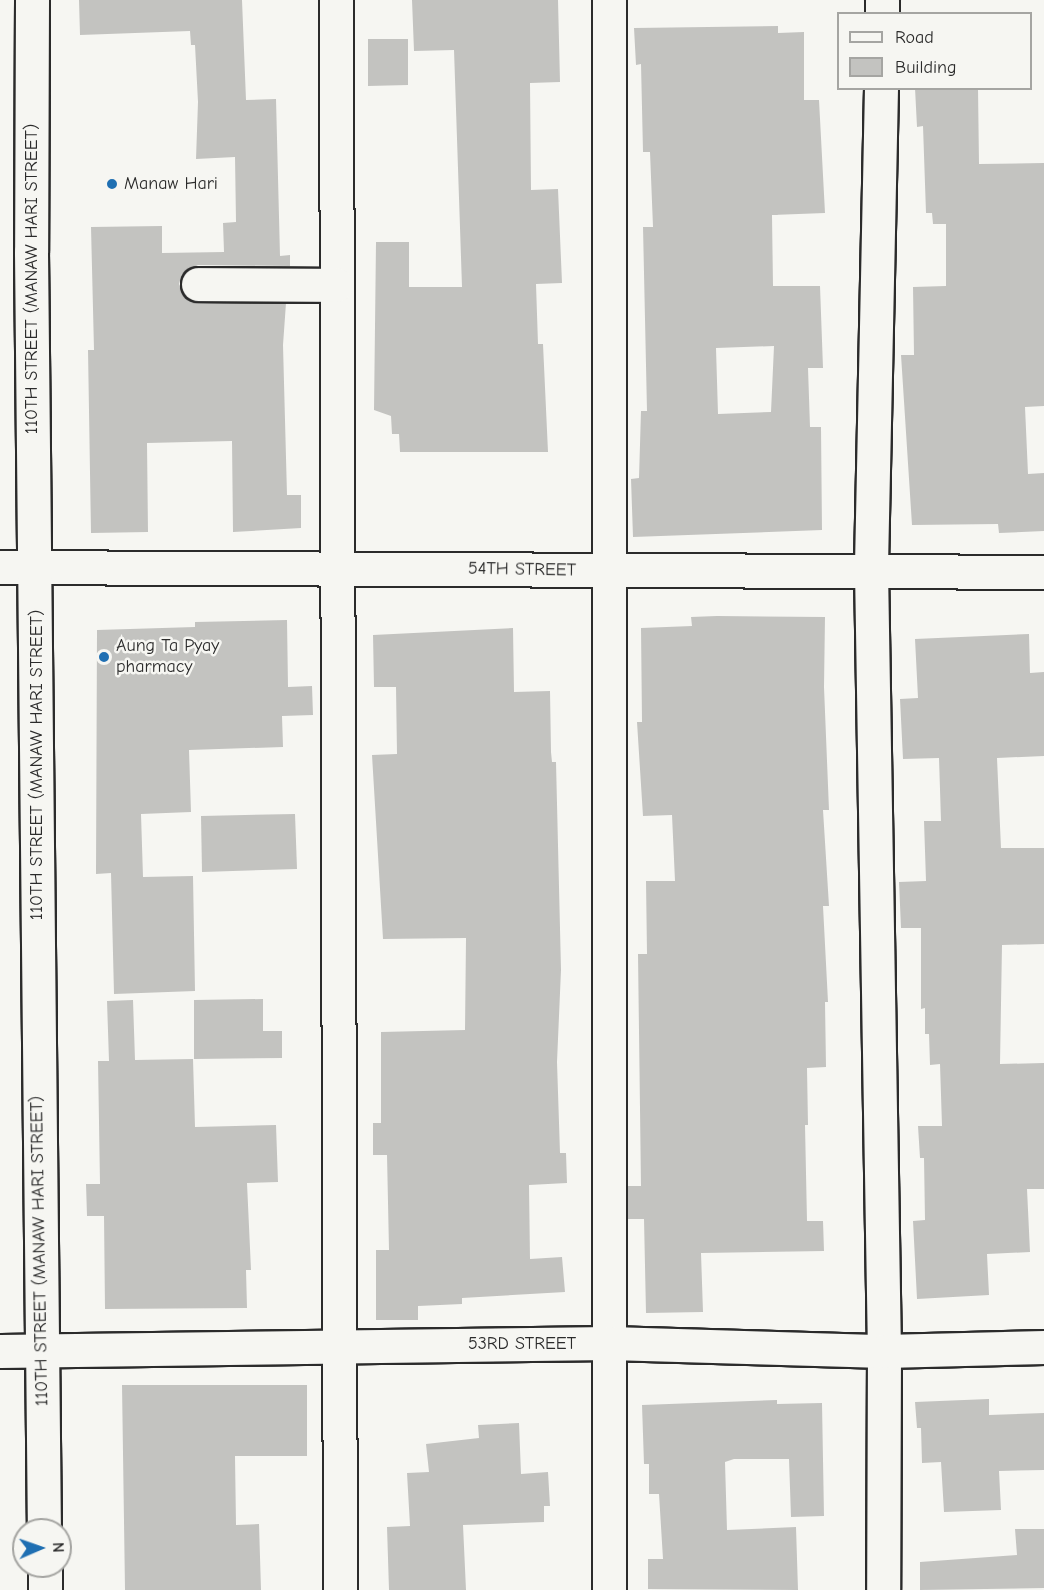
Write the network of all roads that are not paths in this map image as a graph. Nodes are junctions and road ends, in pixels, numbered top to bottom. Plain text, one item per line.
1 (32, 0) edge
2 (336, 0) edge
3 (609, 0) edge
4 (881, 90) edge
5 (198, 284) dead end
6 (336, 285) junction
7 (35, 566) junction
8 (0, 567) edge
9 (336, 568) junction
10 (871, 569) junction
11 (610, 571) junction
12 (1044, 572) edge
13 (610, 1343) junction
14 (339, 1345) junction
15 (1044, 1347) edge
16 (0, 1351) edge
17 (41, 1351) junction
18 (884, 1351) junction
19 (44, 1518) edge
20 (340, 1590) edge
21 (609, 1590) edge
22 (883, 1590) edge

1 - 7 street, 110TH STREET (MANAW HARI STREET)
2 - 6 street
3 - 11 street
4 - 10 street
5 - 6 street
6 - 9 street
7 - 8 street, 54TH STREET
7 - 9 street, 54TH STREET
7 - 17 street, 110TH STREET (MANAW HARI STREET)
9 - 11 street, 54TH STREET
9 - 14 street
10 - 11 street, 54TH STREET
10 - 12 street, 54TH STREET
10 - 18 street
11 - 13 street
13 - 14 street, 53RD STREET
13 - 18 street, 53RD STREET
13 - 21 street
14 - 17 street, 53RD STREET
14 - 20 street
15 - 18 street, 53RD STREET
16 - 17 street, 53RD STREET
17 - 19 street, 110TH STREET (MANAW HARI STREET)
18 - 22 street

